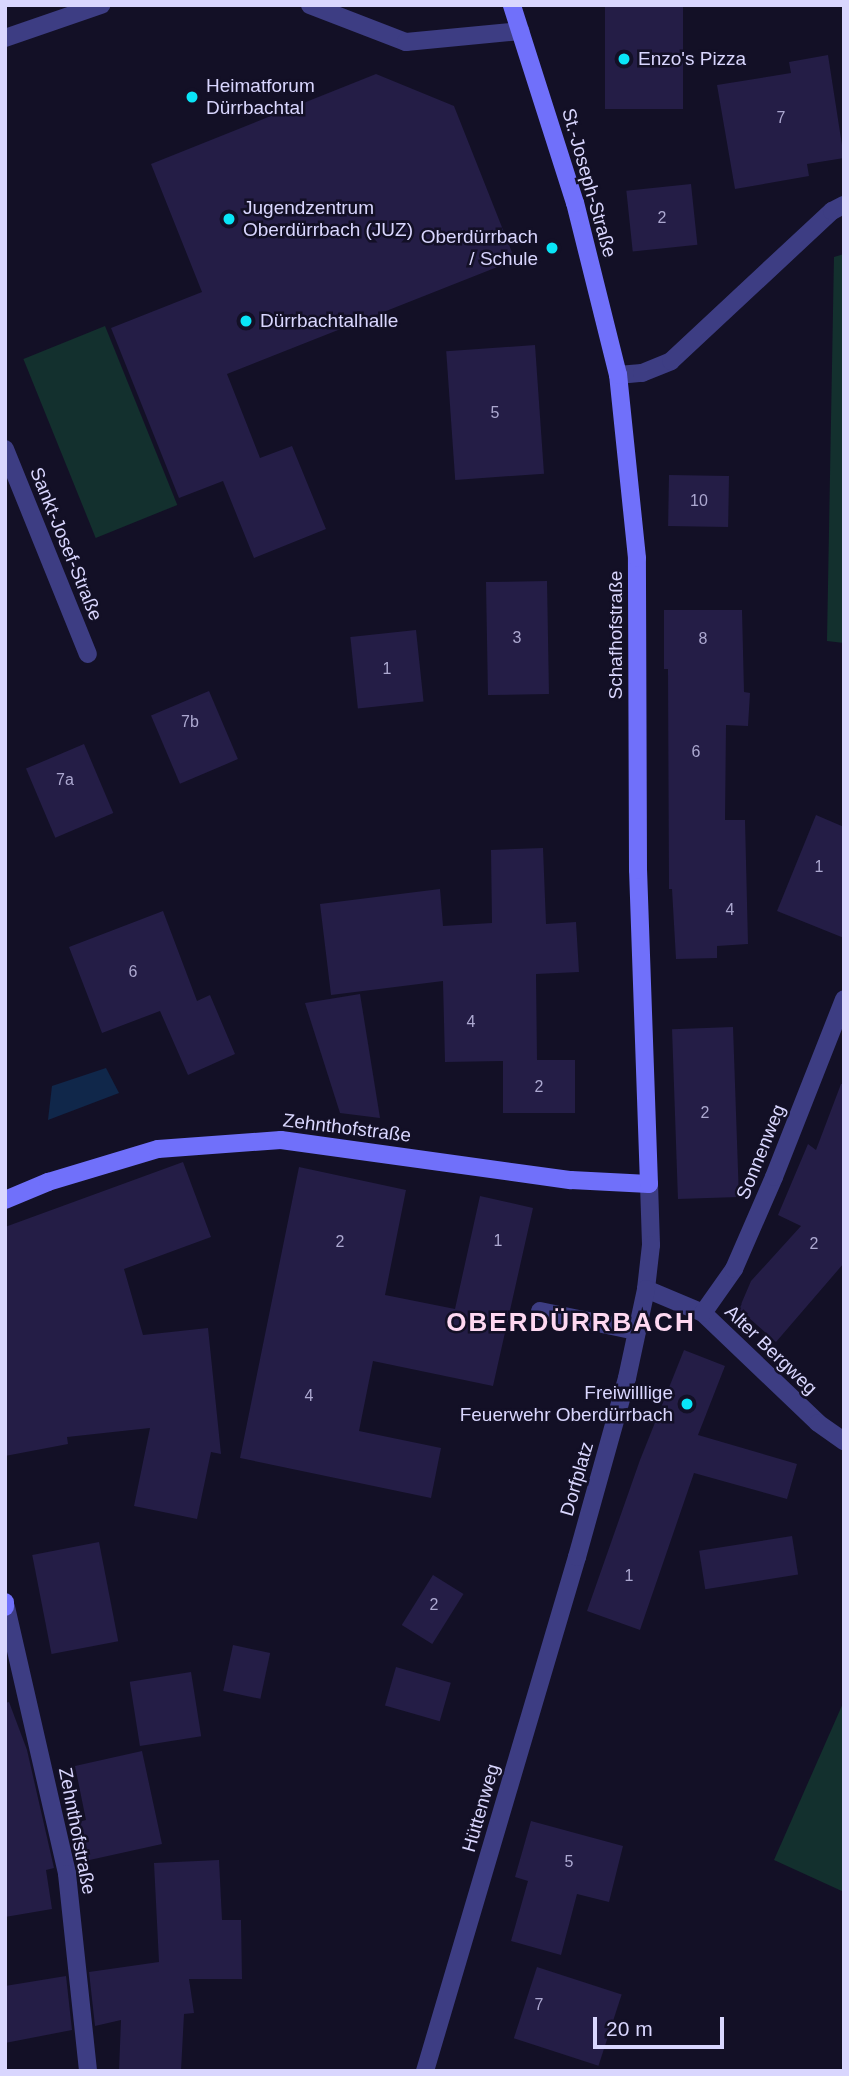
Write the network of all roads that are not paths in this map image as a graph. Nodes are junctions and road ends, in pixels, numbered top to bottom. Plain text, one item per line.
1 (101, 5) edge
2 (310, 5) edge
3 (512, 5) edge
4 (520, 31) junction
5 (5, 38) edge
6 (844, 205) edge
7 (618, 375) junction
8 (5, 449) edge
9 (88, 654) dead end
10 (844, 999) edge
11 (649, 1184) junction
12 (5, 1200) edge
13 (646, 1289) junction
14 (540, 1311) dead end
15 (703, 1313) junction
16 (637, 1331) junction
17 (844, 1441) edge
18 (577, 1557) joint
19 (6, 1605) edge
20 (88, 2071) edge
21 (425, 2071) edge

1 - 5 street
2 - 4 street
3 - 4 street, St.-Joseph-Straße
4 - 7 street, St.-Joseph-Straße
6 - 7 street
7 - 11 street, Schafhofstraße
8 - 9 street, Sankt-Josef-Straße
10 - 15 street, Sonnenweg
11 - 12 street, Zehnthofstraße
11 - 13 street
13 - 15 street, Alter Bergweg
13 - 16 street, Dorfplatz
14 - 16 street
15 - 17 street, Alter Bergweg
16 - 18 street, Dorfplatz
18 - 21 street, Hüttenweg
19 - 20 street, Zehnthofstraße

